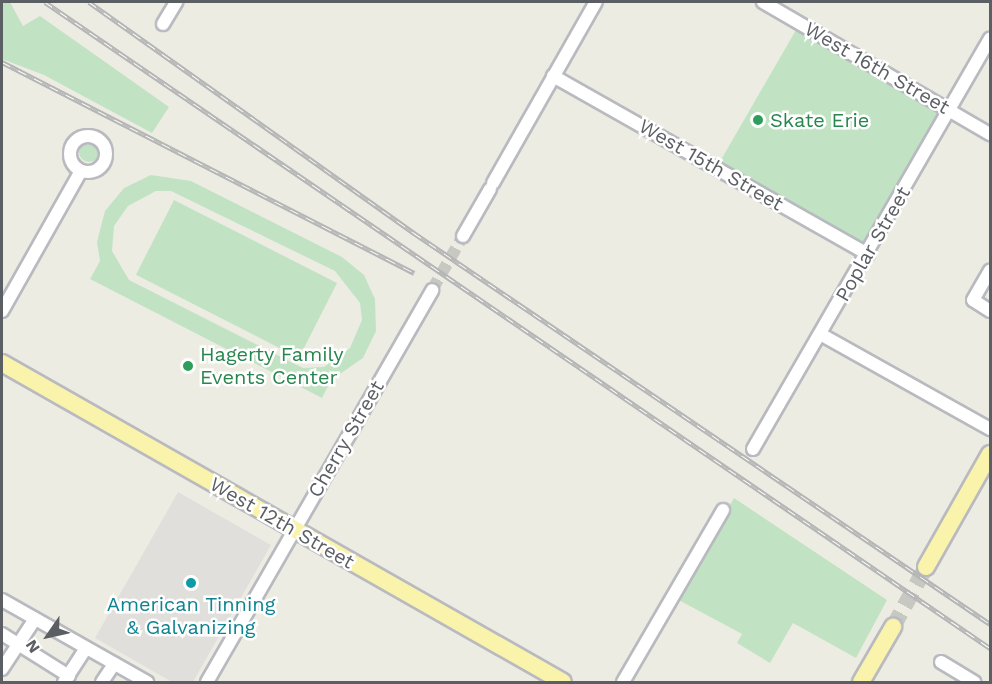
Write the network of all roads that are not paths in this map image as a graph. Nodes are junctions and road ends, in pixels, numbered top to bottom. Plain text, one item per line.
1 (176, 2) edge
2 (594, 2) edge
3 (763, 2) edge
4 (163, 24) dead end
5 (990, 38) edge
6 (553, 76) junction
7 (950, 110) junction
8 (990, 134) edge
9 (81, 171) dead end
10 (463, 236) tunnel mouth
11 (868, 254) junction
12 (990, 270) edge
13 (432, 290) tunnel mouth
14 (2, 311) edge
15 (990, 311) edge
16 (822, 335) junction
17 (2, 363) edge
18 (990, 429) edge
19 (753, 449) dead end
20 (990, 454) edge
21 (723, 510) dead end
22 (295, 530) junction
23 (927, 567) tunnel mouth
24 (2, 600) edge
25 (35, 618) junction
26 (893, 627) tunnel mouth
27 (2, 634) edge
28 (18, 644) junction
29 (86, 648) junction
30 (941, 662) dead end
31 (114, 664) junction
32 (2, 669) edge
33 (66, 679) edge
34 (139, 681) edge
35 (102, 682) edge
36 (207, 682) edge
37 (563, 682) edge
38 (623, 682) edge
39 (861, 682) edge
40 (974, 682) edge

1 - 4 street
2 - 6 street
3 - 7 street, West 16th Street
5 - 7 street, Poplar Street
6 - 10 street
6 - 11 street, West 15th Street
7 - 8 street, West 16th Street
7 - 11 street, Poplar Street
9 - 14 street
11 - 16 street, Poplar Street
12 - 15 street
13 - 22 street, Cherry Street
16 - 18 street
16 - 19 street, Poplar Street
17 - 22 main road, West 12th Street
20 - 23 main road
21 - 38 street
22 - 36 street, Cherry Street
22 - 37 main road, West 12th Street
24 - 25 street
25 - 28 street
25 - 29 street
26 - 39 main road
27 - 28 street
28 - 32 street
28 - 33 street
29 - 31 street
29 - 33 street
30 - 40 street
31 - 34 street
31 - 35 street

